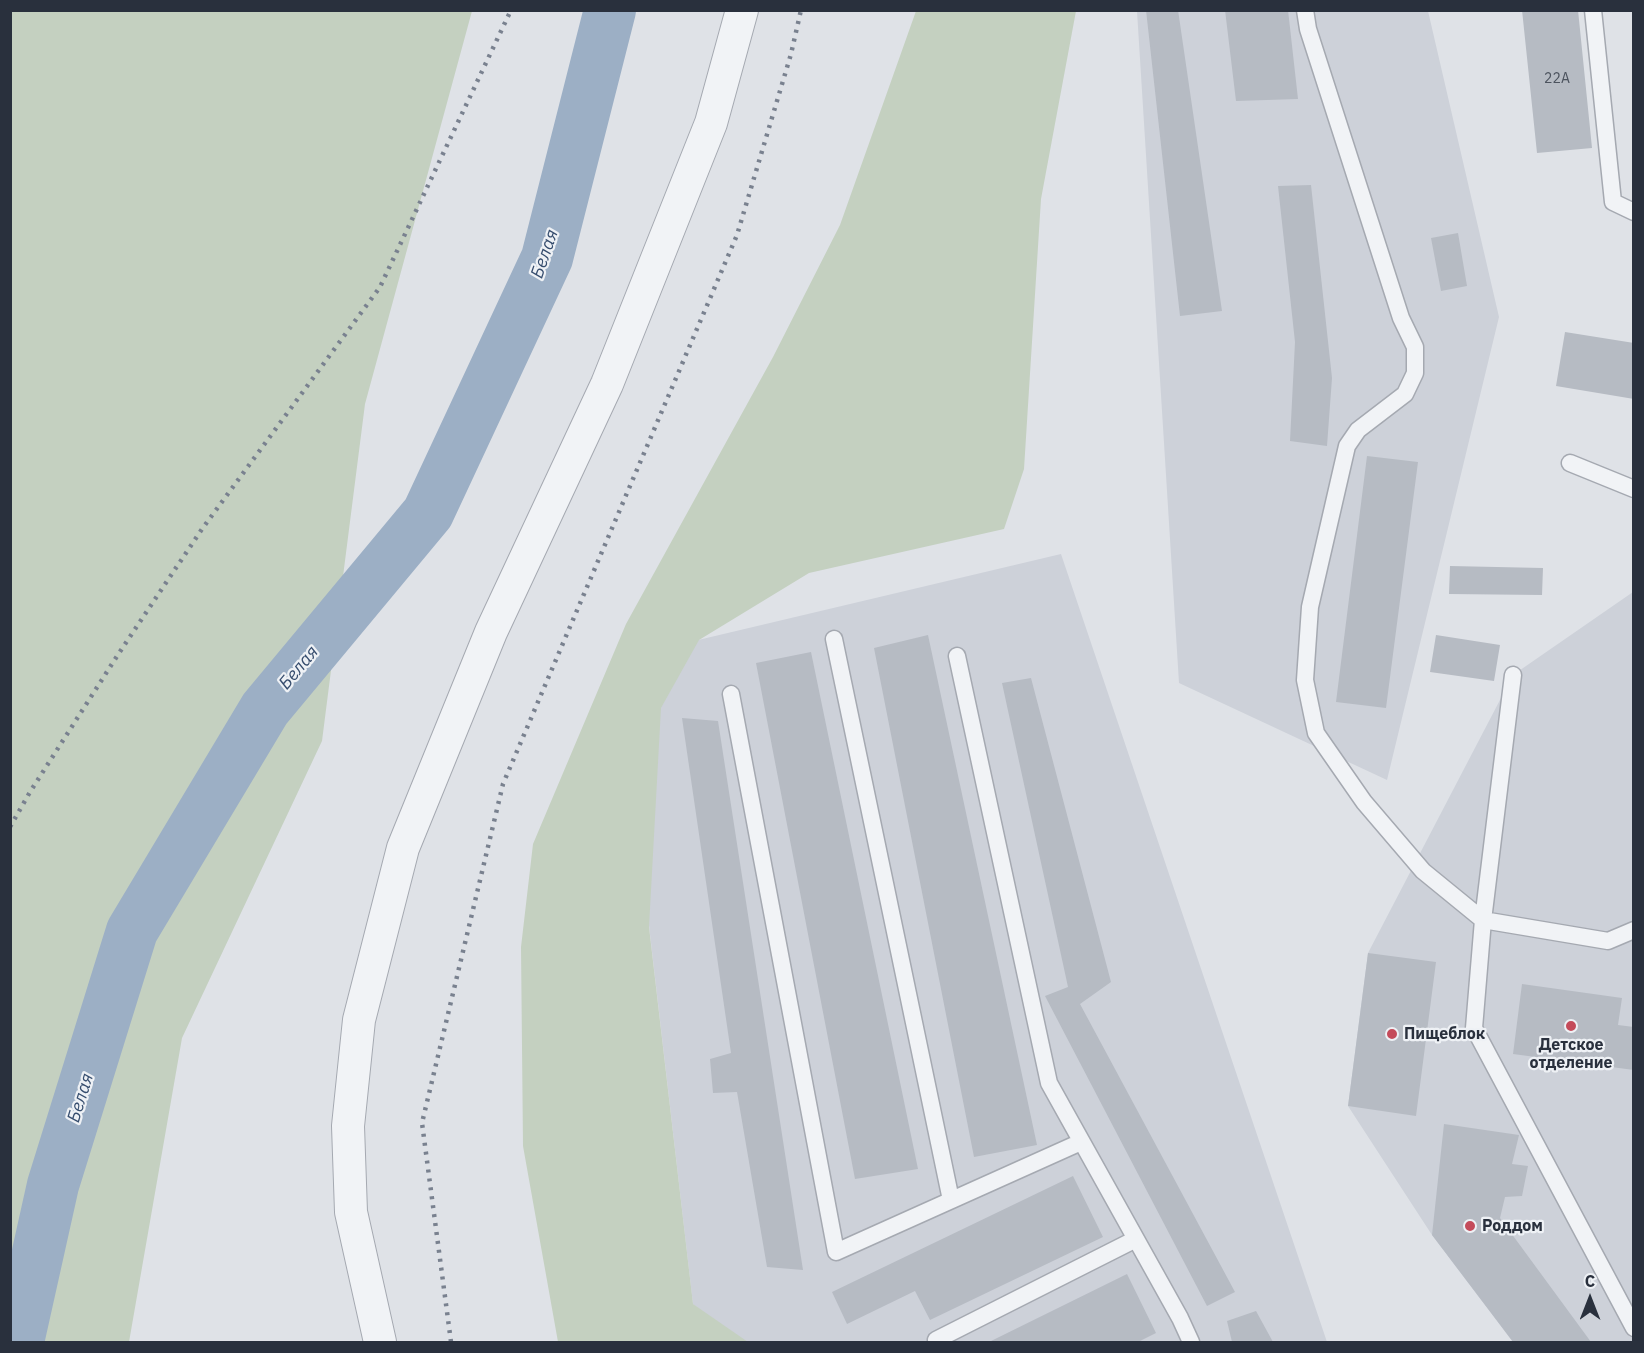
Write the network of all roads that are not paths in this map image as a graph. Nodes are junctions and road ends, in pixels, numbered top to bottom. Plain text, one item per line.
1 (742, 10) edge
2 (1305, 10) edge
3 (1593, 10) edge
4 (1634, 212) edge
5 (1570, 463) dead end
6 (1634, 489) edge
7 (834, 639) dead end
8 (957, 656) dead end
9 (1513, 675) dead end
10 (731, 694) dead end
11 (1483, 920) junction
12 (1634, 930) edge
13 (1081, 1142) junction
14 (951, 1200) junction
15 (1136, 1239) junction
16 (1634, 1328) edge
17 (936, 1340) dead end
18 (380, 1342) edge
19 (1191, 1342) edge

1 - 18 street
2 - 11 lane
3 - 4 lane
5 - 6 lane
7 - 14 lane
8 - 13 lane
9 - 11 lane
10 - 14 lane
11 - 12 lane
11 - 16 lane
13 - 14 lane
13 - 15 lane
15 - 17 lane
15 - 19 lane

